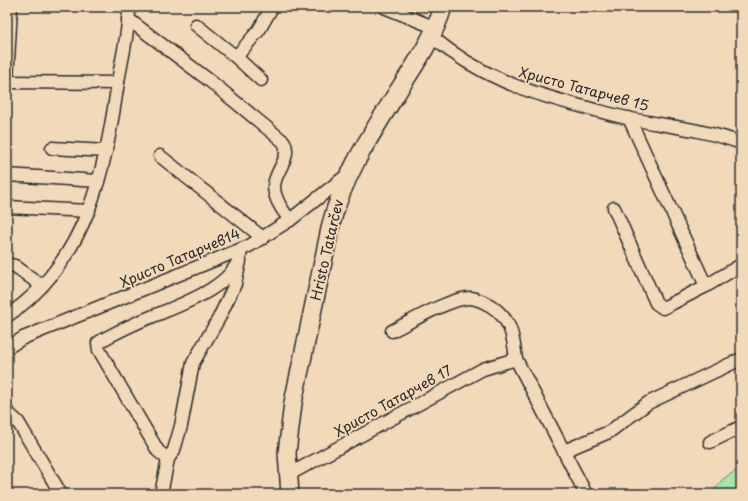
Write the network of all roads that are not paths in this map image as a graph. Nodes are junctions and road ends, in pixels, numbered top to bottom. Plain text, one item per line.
1 (11, 7) edge
2 (272, 7) edge
3 (384, 7) edge
4 (443, 7) edge
5 (129, 13) edge
6 (196, 25) dead end
7 (434, 32) junction
8 (236, 57) junction
9 (261, 80) dead end
10 (7, 81) edge
11 (118, 83) junction
12 (629, 118) junction
13 (741, 143) edge
14 (52, 148) dead end
15 (106, 151) junction
16 (160, 156) dead end
17 (350, 173) junction
18 (7, 175) edge
19 (98, 181) junction
20 (7, 207) edge
21 (614, 208) dead end
22 (89, 211) junction
23 (290, 220) junction
24 (263, 238) junction
25 (240, 255) junction
26 (7, 264) edge
27 (741, 265) edge
28 (42, 286) junction
29 (706, 286) junction
30 (7, 316) edge
31 (392, 331) dead end
32 (7, 348) edge
33 (741, 359) edge
34 (516, 360) junction
35 (7, 412) edge
36 (741, 426) edge
37 (710, 442) dead end
38 (564, 451) junction
39 (168, 459) junction
40 (288, 476) junction
41 (61, 494) edge
42 (160, 494) edge
43 (290, 494) edge
44 (586, 494) edge

1 - 10 street
2 - 8 street
3 - 7 street, Христо Татарчев 15
4 - 7 main road, Hristo Tatarčev
5 - 11 street
5 - 23 street
6 - 8 street
7 - 12 street, Христо Татарчев 15
7 - 17 main road, Hristo Tatarčev
8 - 9 street
10 - 11 street
11 - 15 street
12 - 13 street, Христо Татарчев 15
12 - 29 street
14 - 15 street
15 - 19 street
16 - 24 street
17 - 23 street, Христо Татарчев14
17 - 40 main road, Hristo Tatarčev
18 - 19 street
19 - 22 street
20 - 22 street
21 - 29 street
22 - 28 street
23 - 24 street, Христо Татарчев14
24 - 25 street, Христо Татарчев14
25 - 32 street, Христо Татарчев14
25 - 39 street
25 - 39 street
26 - 28 street
27 - 29 street
28 - 30 street
31 - 34 street
33 - 38 street
34 - 38 street
34 - 40 street, Христо Татарчев 17
35 - 41 street
36 - 37 street
38 - 44 street
39 - 42 street
40 - 43 main road, Hristo Tatarčev

